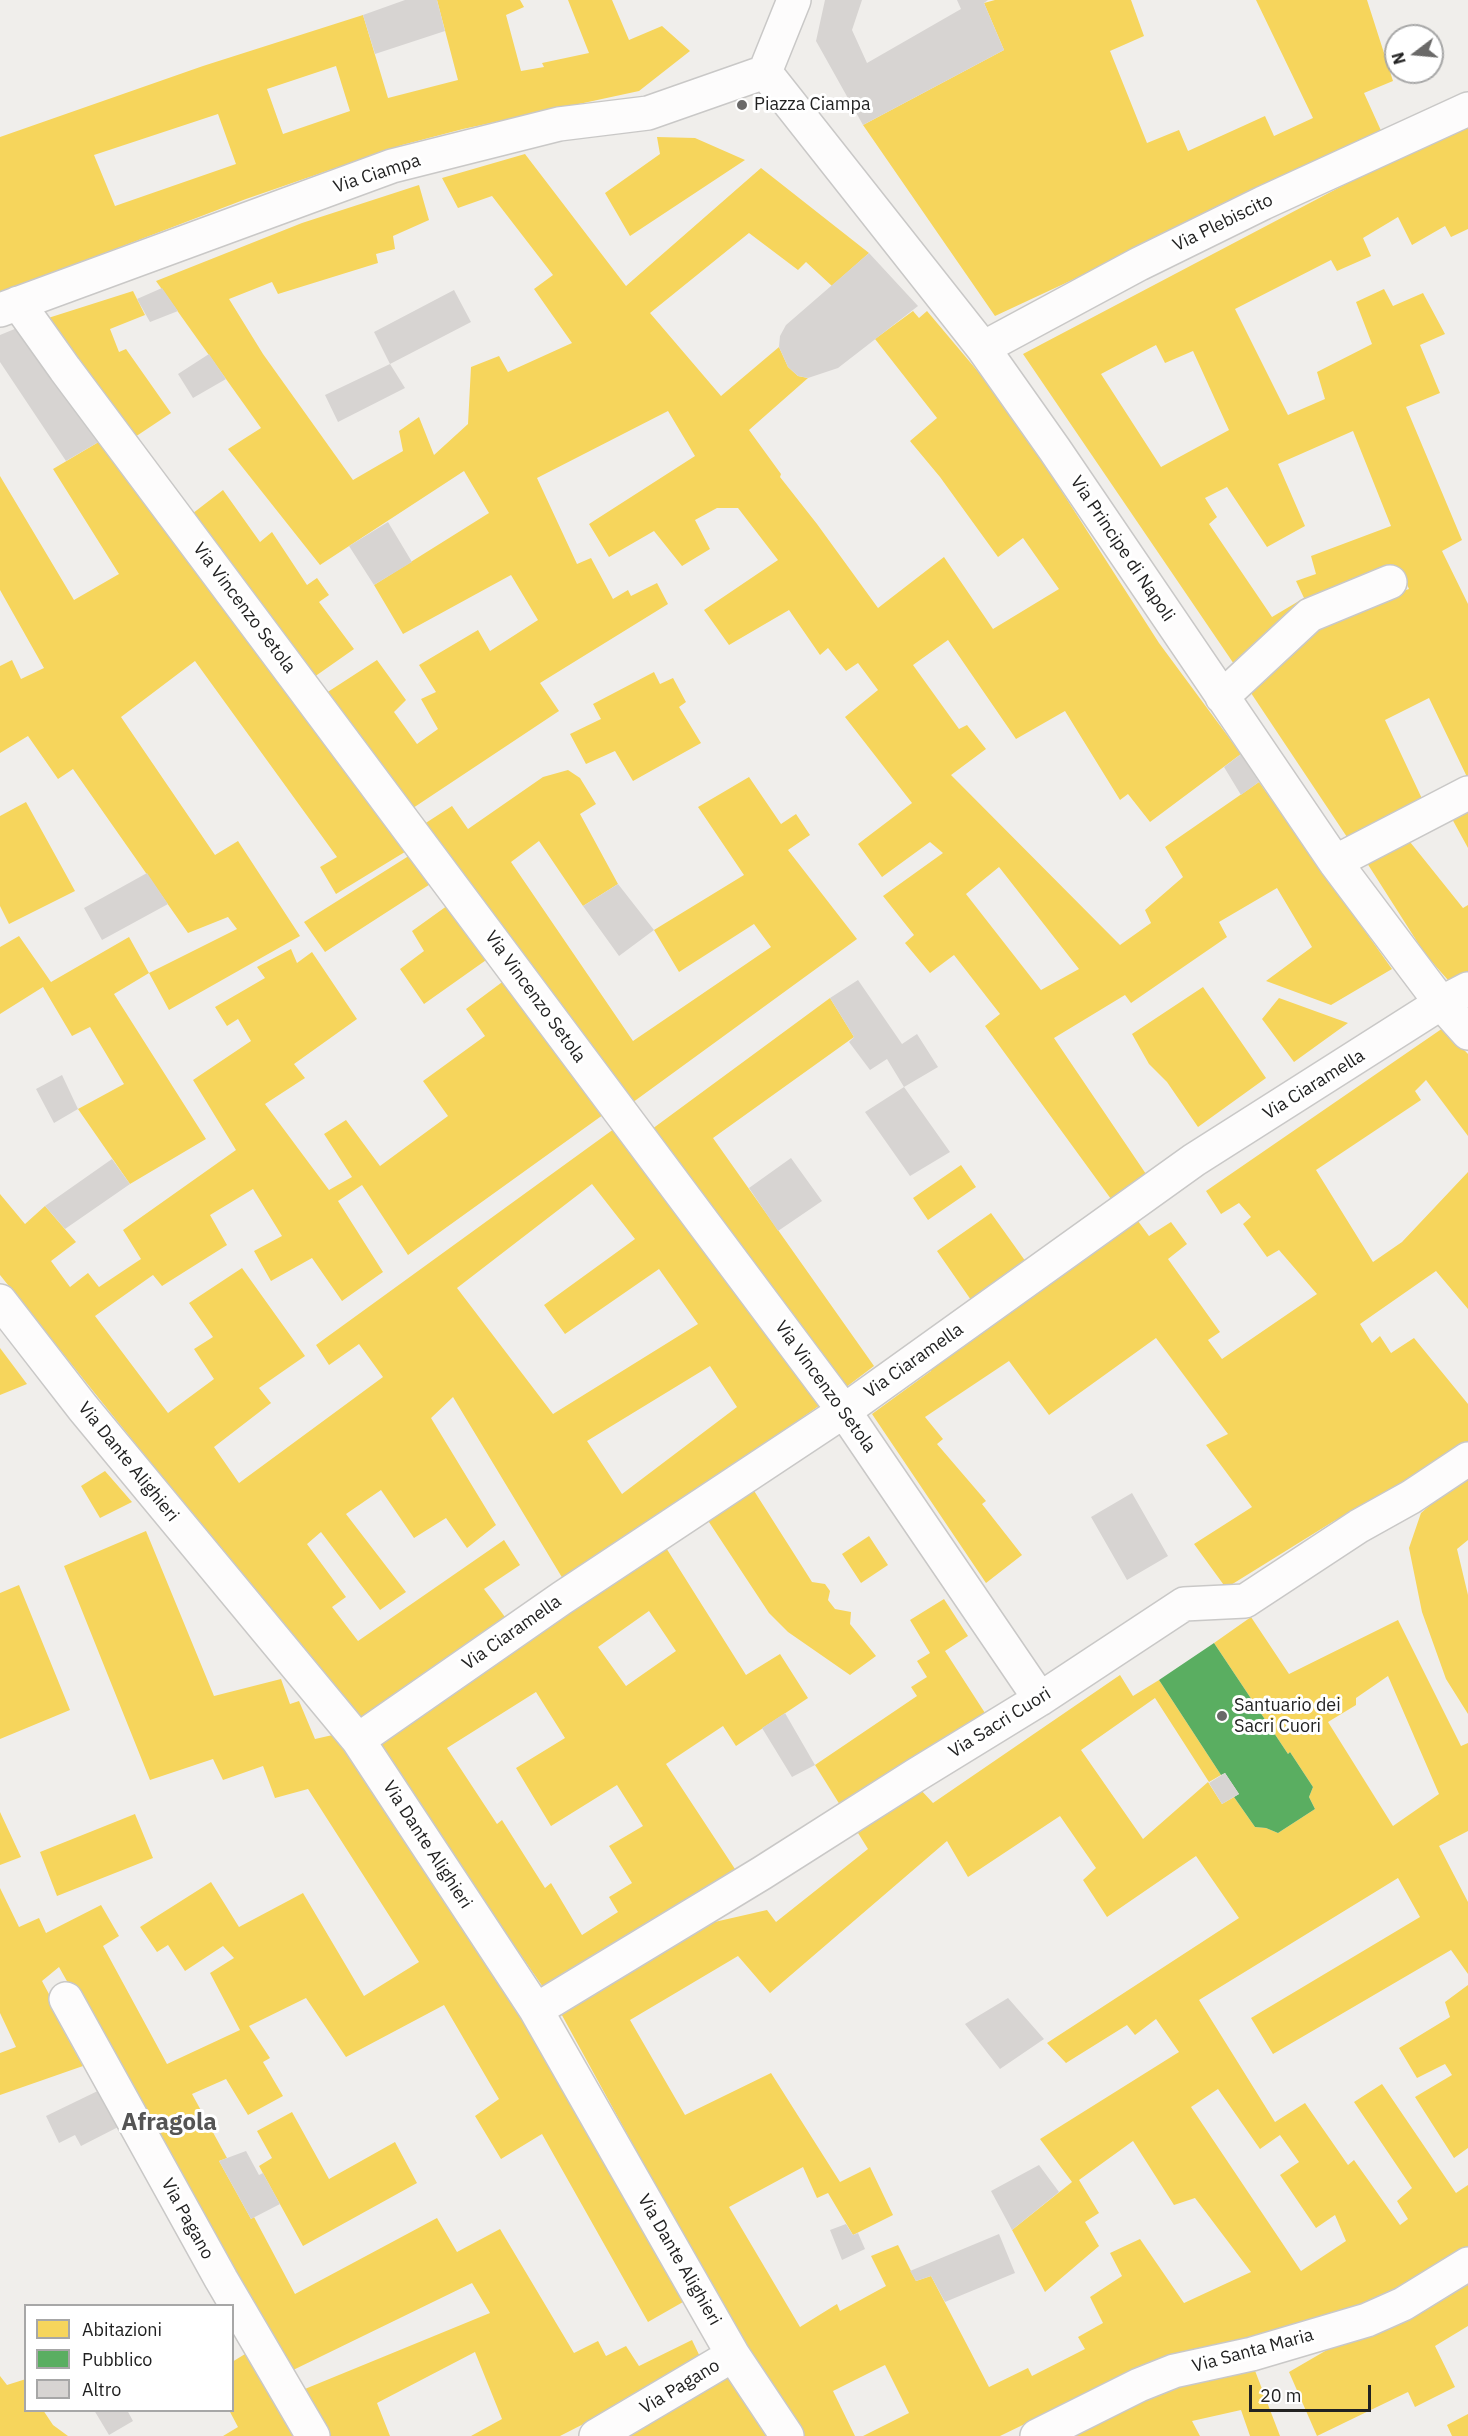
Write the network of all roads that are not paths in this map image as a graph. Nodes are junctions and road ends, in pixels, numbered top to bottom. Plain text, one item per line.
1 (794, 0) edge
2 (765, 72) junction
3 (1468, 109) edge
4 (9, 307) edge
5 (983, 348) junction
6 (1390, 582) dead end
7 (1222, 697) junction
8 (1468, 793) edge
9 (1335, 862) junction
10 (1455, 996) edge
11 (1468, 1033) edge
12 (0, 1301) edge
13 (844, 1411) junction
14 (1468, 1459) edge
15 (1040, 1699) junction
16 (358, 1740) junction
17 (66, 1999) dead end
18 (536, 2010) junction
19 (1468, 2264) edge
20 (733, 2355) junction
21 (313, 2436) edge
22 (596, 2436) edge
23 (787, 2436) edge
24 (1037, 2436) edge

1 - 2 street
2 - 4 street, Via Ciampa
2 - 5 street, Via Principe di Napoli
3 - 5 street, Via Plebiscito
4 - 13 street, Via Vincenzo Setola
5 - 7 street, Via Principe di Napoli
6 - 7 street
7 - 9 street, Via Principe di Napoli
8 - 9 street
9 - 10 street, Via Principe di Napoli
10 - 11 street, Via Principe di Napoli
10 - 13 street, Via Ciaramella
12 - 16 street, Via Dante Alighieri
13 - 15 street, Via Vincenzo Setola
13 - 16 street, Via Ciaramella
14 - 15 street, Via Sacri Cuori
15 - 18 street, Via Sacri Cuori
16 - 18 street, Via Dante Alighieri
17 - 21 street, Via Pagano
18 - 20 street, Via Dante Alighieri
19 - 24 street, Via Santa Maria
20 - 22 street, Via Pagano
20 - 23 street, Via Dante Alighieri

